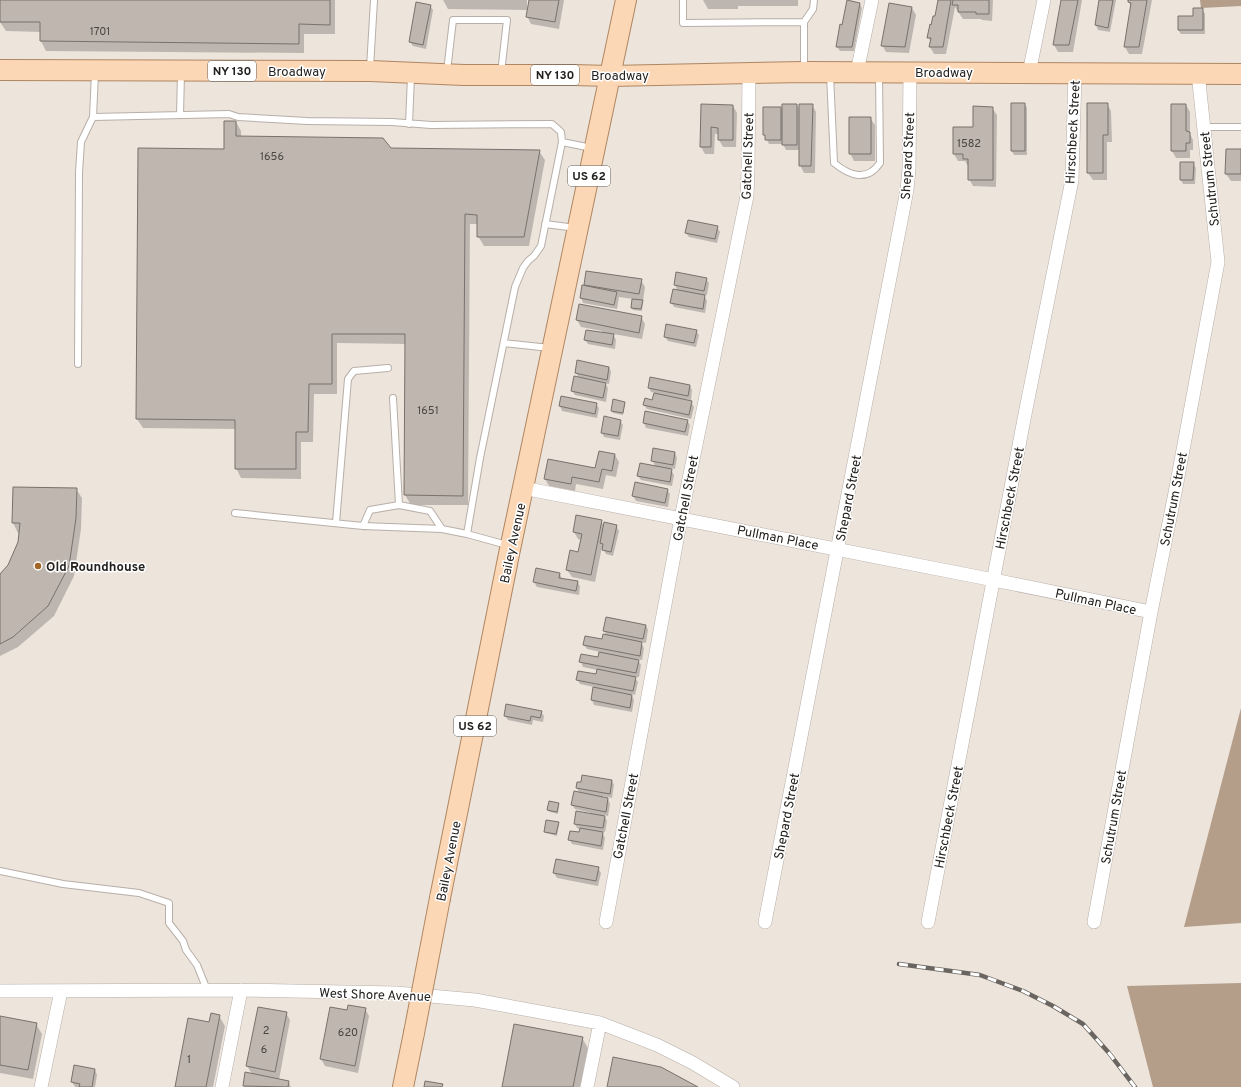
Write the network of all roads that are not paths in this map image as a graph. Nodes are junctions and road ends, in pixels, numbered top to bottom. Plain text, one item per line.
1 (374, 0) edge
2 (626, 0) edge
3 (684, 0) edge
4 (814, 0) edge
5 (872, 0) edge
6 (1044, 0) edge
7 (804, 22) junction
8 (0, 70) edge
9 (95, 70) junction
10 (182, 70) junction
11 (370, 71) junction
12 (749, 72) junction
13 (804, 72) junction
14 (830, 72) junction
15 (857, 72) junction
16 (879, 72) junction
17 (910, 72) junction
18 (411, 73) junction
19 (1029, 73) junction
20 (1075, 73) junction
21 (1198, 73) junction
22 (447, 74) junction
23 (1241, 74) edge
24 (501, 75) junction
25 (610, 76) junction
26 (180, 115) junction
27 (92, 117) junction
28 (409, 124) junction
29 (1204, 127) junction
30 (1241, 127) edge
31 (562, 142) junction
32 (595, 148) junction
33 (545, 224) junction
34 (578, 228) junction
35 (504, 343) junction
36 (552, 348) junction
37 (78, 364) dead end
38 (388, 368) dead end
39 (393, 398) dead end
40 (523, 488) junction
41 (399, 506) junction
42 (235, 513) dead end
43 (681, 518) junction
44 (336, 523) junction
45 (363, 526) junction
46 (442, 529) junction
47 (467, 534) junction
48 (511, 546) junction
49 (837, 549) junction
50 (994, 580) junction
51 (1151, 612) junction
52 (0, 871) edge
53 (606, 922) dead end
54 (766, 922) dead end
55 (928, 922) dead end
56 (1094, 922) dead end
57 (241, 990) junction
58 (0, 991) edge
59 (61, 991) junction
60 (207, 991) junction
61 (600, 1023) junction
62 (41, 1087) edge
63 (222, 1087) edge
64 (403, 1087) edge
65 (587, 1087) edge
66 (733, 1087) edge

1 - 11 lane
2 - 25 main road, Bailey Avenue / US 62
3 - 7 lane
4 - 7 lane
5 - 15 street
6 - 19 street
7 - 13 lane
8 - 9 main road, Broadway / NY 130
9 - 10 main road, Broadway / NY 130
9 - 27 lane
10 - 11 main road, Broadway / NY 130
10 - 26 lane
11 - 18 main road, Broadway / NY 130
12 - 13 main road, Broadway
12 - 25 main road, Broadway
12 - 43 street, Gatchell Street
13 - 14 main road, Broadway
14 - 15 main road, Broadway
14 - 16 lane
15 - 16 main road, Broadway
16 - 17 main road, Broadway
17 - 19 main road, Broadway
17 - 49 street, Shepard Street
18 - 22 main road, Broadway / NY 130
18 - 28 lane
19 - 20 main road, Broadway
20 - 21 main road, Broadway
20 - 50 street, Hirschbeck Street
21 - 23 main road, Broadway
21 - 29 street, Schutrum Street
22 - 24 main road, Broadway / NY 130
22 - 24 lane
24 - 25 main road, Broadway / NY 130
25 - 32 main road, Bailey Avenue / US 62
26 - 27 lane
26 - 28 lane
27 - 37 lane
28 - 31 lane
29 - 30 lane
29 - 51 street, Schutrum Street
31 - 32 lane
31 - 33 lane
32 - 34 main road, Bailey Avenue / US 62
33 - 34 lane
33 - 35 lane
34 - 36 main road, Bailey Avenue / US 62
35 - 36 lane
35 - 47 lane
36 - 40 main road, Bailey Avenue / US 62
38 - 44 lane
39 - 41 lane
40 - 43 street, Pullman Place
40 - 48 main road, Bailey Avenue / US 62
41 - 45 lane
41 - 46 lane
42 - 44 lane
43 - 49 street, Pullman Place
43 - 53 street, Gatchell Street
44 - 45 lane
45 - 46 lane
46 - 47 lane
47 - 48 lane
48 - 64 main road, Bailey Avenue / US 62, bridge
49 - 50 street, Pullman Place
49 - 54 street, Shepard Street
50 - 51 street, Pullman Place
50 - 55 street, Hirschbeck Street
51 - 56 street, Schutrum Street
52 - 60 lane
57 - 60 street, West Shore Avenue
57 - 61 street, West Shore Avenue
57 - 63 street
58 - 59 street, West Shore Avenue
59 - 60 street, West Shore Avenue
59 - 62 street
61 - 65 street
61 - 66 street, West Shore Avenue

